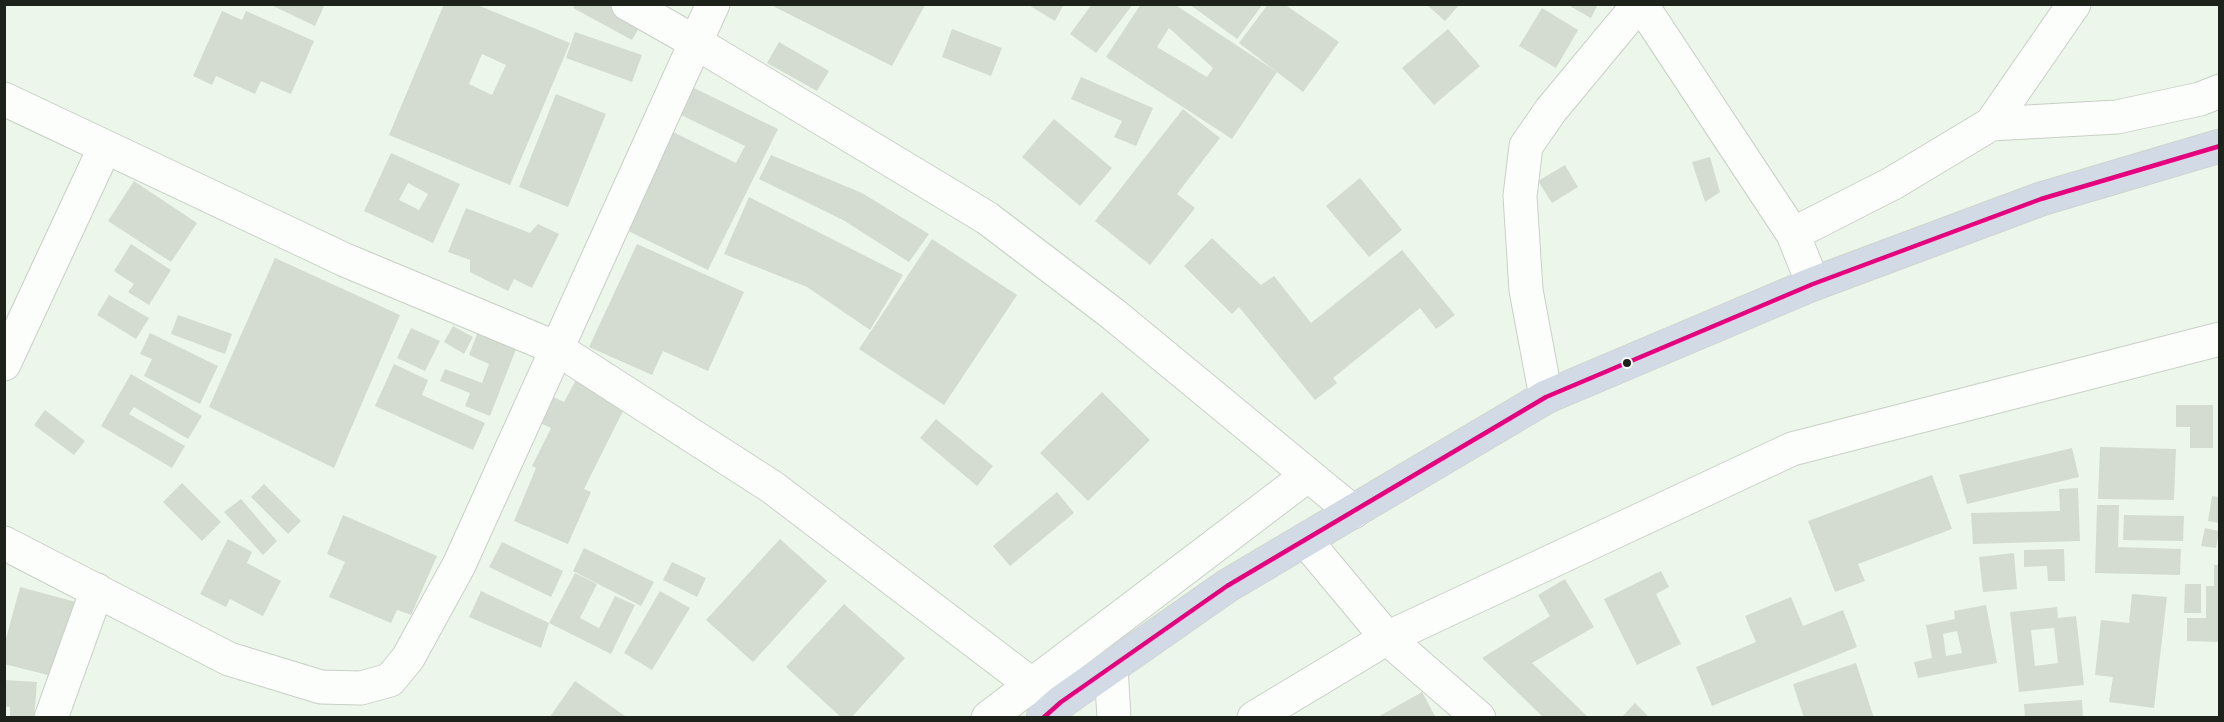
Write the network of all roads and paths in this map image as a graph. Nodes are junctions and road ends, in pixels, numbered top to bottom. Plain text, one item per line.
1 (627, 4) edge
2 (713, 4) edge
3 (1640, 4) edge
4 (2074, 4) edge
5 (695, 42) junction
6 (2220, 91) edge
7 (4, 99) edge
8 (1990, 124) junction
9 (2220, 146) edge
10 (105, 147) junction
11 (1793, 234) junction
12 (1813, 284) junction
13 (2220, 339) edge
14 (556, 348) junction
15 (4, 364) edge
16 (1546, 397) junction
17 (1308, 475) junction
18 (1353, 512) junction
19 (1306, 541) junction
20 (4, 543) edge
21 (97, 590) junction
22 (1387, 638) junction
23 (1111, 667) junction
24 (1031, 684) junction
25 (1052, 710) edge
26 (51, 717) edge
27 (988, 717) edge
28 (1114, 717) edge
29 (1254, 717) edge
30 (1479, 717) edge

1 - 5 street
2 - 5 street
3 - 11 street
3 - 16 street
4 - 8 street
5 - 14 street
5 - 17 street
6 - 8 street
7 - 10 street
8 - 11 street
9 - 12 highway
10 - 14 street
10 - 15 street
11 - 12 street
12 - 16 highway
13 - 22 street
14 - 21 street
14 - 24 street
16 - 18 highway
17 - 18 street
17 - 24 street
18 - 19 highway
19 - 22 street
19 - 23 highway
20 - 21 street
21 - 26 street
22 - 29 street
22 - 30 street
23 - 25 highway
23 - 28 street
24 - 25 street
24 - 27 street

